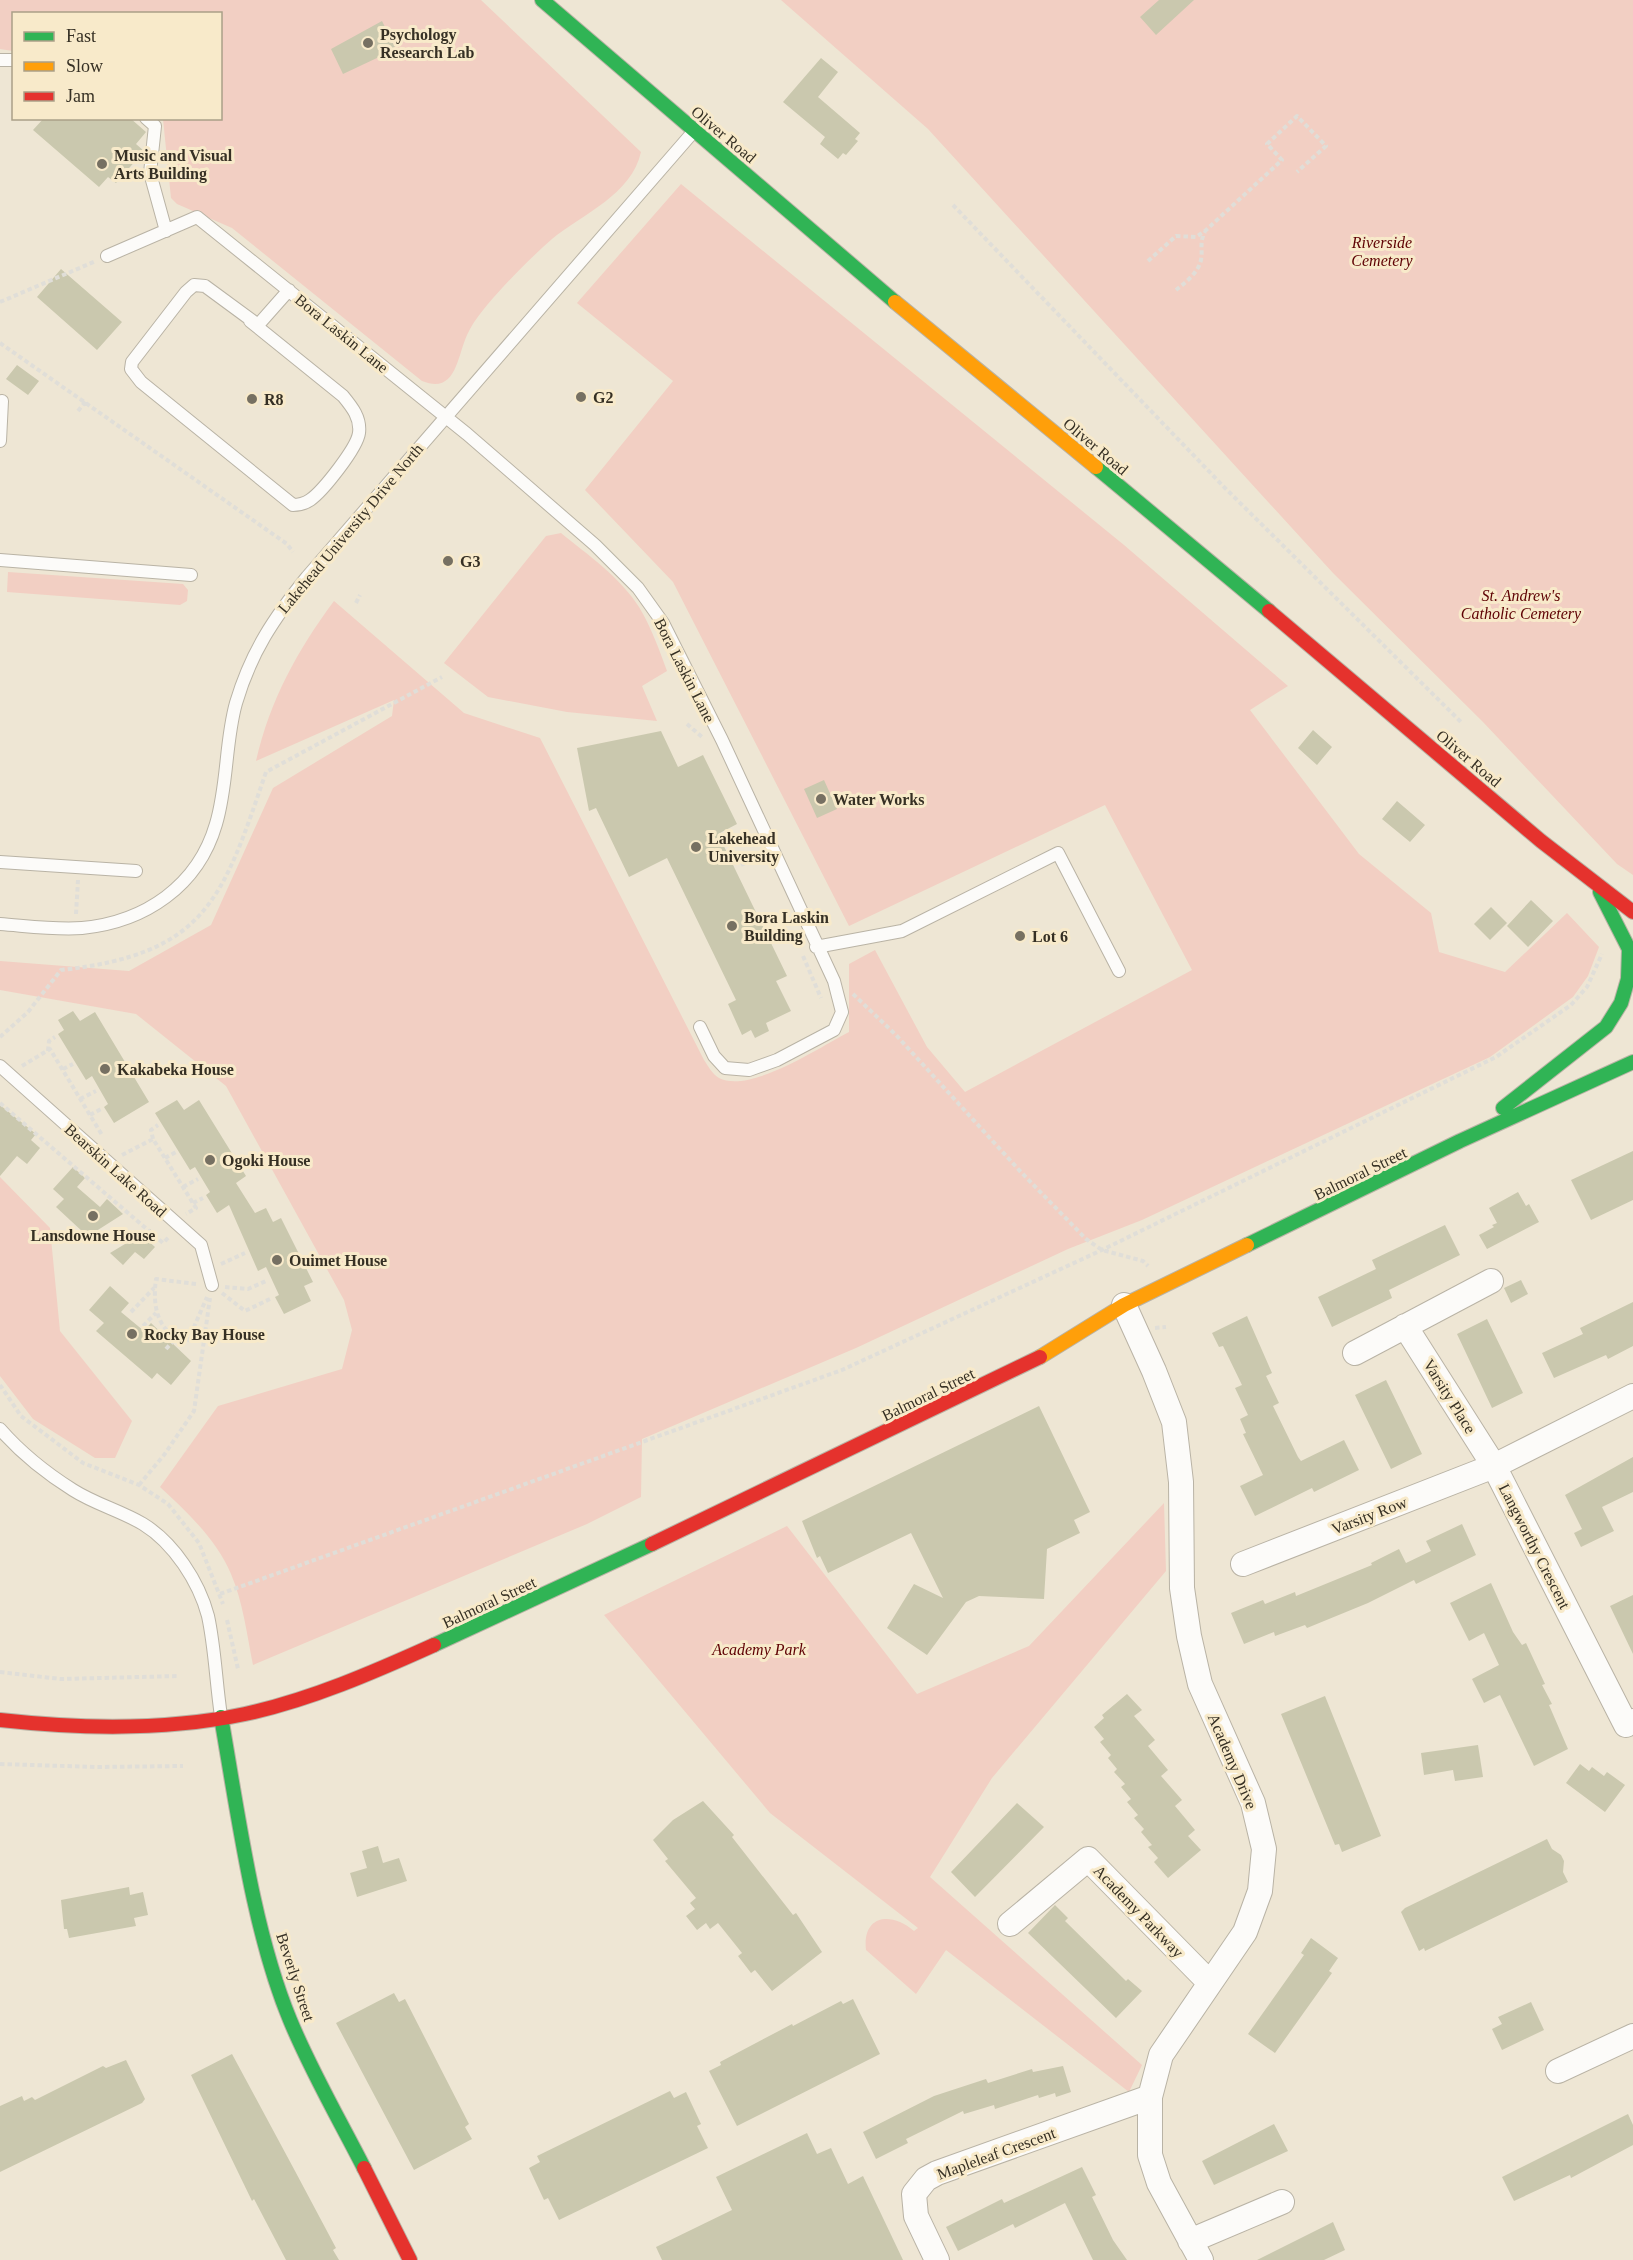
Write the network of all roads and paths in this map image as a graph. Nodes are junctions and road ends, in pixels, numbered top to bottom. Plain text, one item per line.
1 (542, 0) edge
2 (149, 120) edge
3 (694, 131) junction
4 (1297, 172) dead end
5 (953, 205) dead end
6 (166, 231) junction
7 (1205, 231) junction
8 (108, 256) joint
9 (1148, 261) dead end
10 (289, 290) junction
11 (1176, 290) dead end
12 (0, 302) edge
13 (250, 321) junction
14 (0, 343) edge
15 (2, 400) dead end
16 (86, 401) junction
17 (78, 411) dead end
18 (445, 415) junction
19 (0, 441) edge
20 (293, 552) dead end
21 (0, 560) edge
22 (191, 575) dead end
23 (360, 595) dead end
24 (356, 603) dead end
25 (1461, 722) dead end
26 (761, 856) dead end
27 (0, 862) edge
28 (741, 865) dead end
29 (78, 867) junction
30 (136, 871) dead end
31 (1596, 885) junction
32 (1633, 912) edge
33 (0, 924) edge
34 (75, 928) junction
35 (816, 947) junction
36 (1604, 947) dead end
37 (1119, 971) dead end
38 (845, 989) dead end
39 (700, 1027) dead end
40 (55, 1037) dead end
41 (48, 1051) junction
42 (1633, 1062) edge
43 (73, 1064) dead end
44 (63, 1069) junction
45 (4, 1070) edge
46 (96, 1091) dead end
47 (80, 1099) junction
48 (0, 1103) edge
49 (101, 1108) dead end
50 (90, 1115) junction
51 (158, 1125) dead end
52 (104, 1139) dead end
53 (153, 1139) junction
54 (1460, 1142) junction
55 (114, 1152) dead end
56 (176, 1152) dead end
57 (165, 1158) junction
58 (198, 1179) dead end
59 (183, 1187) junction
60 (203, 1198) dead end
61 (193, 1203) junction
62 (177, 1224) junction
63 (1102, 1250) junction
64 (245, 1253) dead end
65 (1143, 1262) dead end
66 (208, 1270) junction
67 (266, 1281) dead end
68 (1491, 1281) dead end
69 (212, 1286) junction
70 (155, 1288) junction
71 (270, 1299) dead end
72 (1124, 1305) junction
73 (131, 1312) dead end
74 (156, 1313) junction
75 (142, 1326) dead end
76 (1406, 1326) junction
77 (176, 1338) junction
78 (166, 1349) dead end
79 (1355, 1353) dead end
80 (1633, 1396) edge
81 (0, 1429) edge
82 (1494, 1466) junction
83 (139, 1485) dead end
84 (1243, 1564) dead end
85 (220, 1594) dead end
86 (0, 1672) edge
87 (179, 1676) dead end
88 (221, 1717) junction
89 (0, 1720) edge
90 (1633, 1721) edge
91 (0, 1764) edge
92 (183, 1766) dead end
93 (1010, 1923) dead end
94 (1209, 1983) junction
95 (1633, 2036) edge
96 (1558, 2071) dead end
97 (1150, 2097) junction
98 (1282, 2202) dead end
99 (1196, 2251) edge
100 (410, 2260) edge
101 (937, 2260) edge

1 - 3 main road, Oliver Road
2 - 6 lane
3 - 18 lane, Lakehead University Drive North
3 - 31 main road, Oliver Road
4 - 7 path
5 - 25 path
6 - 8 lane
6 - 10 lane, Bora Laskin Lane
7 - 9 path
7 - 11 path
8 - 12 path
10 - 13 lane
10 - 18 lane, Bora Laskin Lane
13 - 13 lane
14 - 16 path
15 - 19 lane
16 - 17 path
16 - 20 path
18 - 34 lane, Lakehead University Drive North
18 - 35 lane, Bora Laskin Lane
21 - 22 lane
23 - 24 path
26 - 28 path
27 - 29 lane
29 - 30 lane
29 - 34 path
31 - 32 main road, Oliver Road
31 - 54 main road
33 - 34 lane, Lakehead University Drive North
35 - 37 lane
35 - 39 lane, Bora Laskin Lane
36 - 63 path
38 - 63 path
40 - 41 path
41 - 44 path
41 - 45 path
42 - 54 main road, Balmoral Street
43 - 44 path
44 - 47 path
45 - 62 lane, Bearskin Lake Road
46 - 47 path
47 - 50 path
48 - 62 path
49 - 50 path
50 - 52 path
51 - 53 path
53 - 55 path
53 - 57 path
54 - 72 main road, Balmoral Street
56 - 57 path
57 - 59 path
58 - 59 path
59 - 61 path
60 - 61 path
61 - 62 path
62 - 66 lane, Bearskin Lake Road
63 - 65 path
63 - 85 path
64 - 66 path
66 - 69 lane, Bearskin Lake Road
67 - 69 path
68 - 76 street
69 - 70 path
69 - 71 path
69 - 77 path
69 - 83 path
70 - 73 path
70 - 74 path
72 - 88 main road, Balmoral Street
72 - 94 street, Academy Drive
74 - 75 path
74 - 77 path
76 - 79 street
76 - 82 street, Varsity Place
77 - 78 path
80 - 82 street, Langworthy Crescent
81 - 88 lane
82 - 84 street, Varsity Row
82 - 90 street, Langworthy Crescent
86 - 87 path
88 - 89 main road, Balmoral Street
88 - 100 main road, Beverly Street
91 - 92 path
93 - 94 street, Academy Parkway
94 - 97 street, Academy Drive
95 - 96 street
97 - 99 street, Academy Drive
97 - 101 street, Mapleleaf Crescent
98 - 99 street

